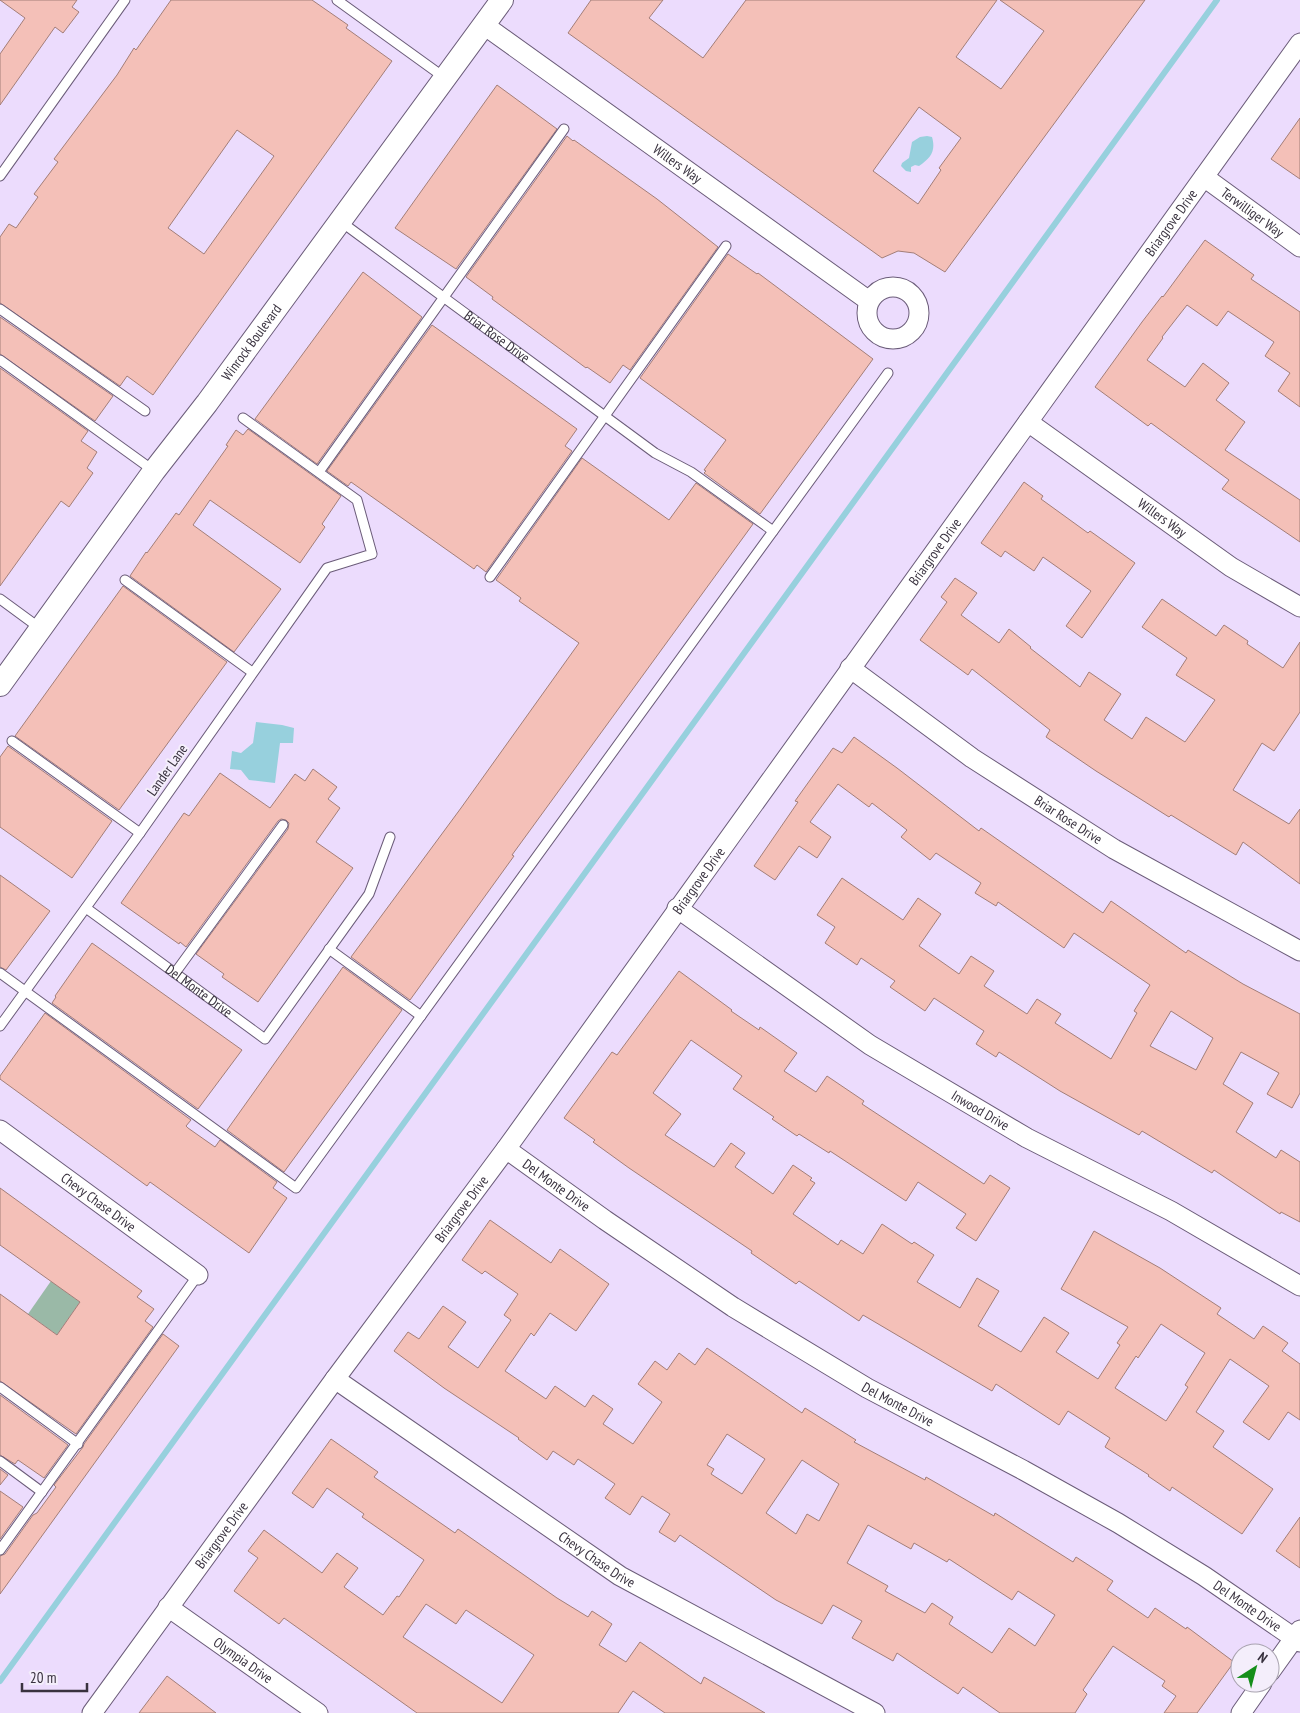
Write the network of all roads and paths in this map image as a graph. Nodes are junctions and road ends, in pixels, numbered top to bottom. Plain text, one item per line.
1 (125, 0) edge
2 (336, 0) edge
3 (502, 0) edge
4 (484, 25) junction
5 (1300, 43) edge
6 (445, 78) junction
7 (564, 129) dead end
8 (0, 176) edge
9 (1204, 177) junction
10 (340, 221) junction
11 (726, 246) dead end
12 (1300, 247) edge
13 (444, 297) junction
14 (869, 301) dead end
15 (0, 309) edge
16 (0, 360) edge
17 (888, 373) dead end
18 (145, 411) dead end
19 (605, 415) junction
20 (243, 418) dead end
21 (1028, 422) junction
22 (154, 471) junction
23 (319, 472) junction
24 (773, 532) junction
25 (490, 577) dead end
26 (125, 580) dead end
27 (0, 599) edge
28 (1300, 607) edge
29 (41, 629) junction
30 (850, 668) junction
31 (252, 672) junction
32 (0, 685) edge
33 (12, 741) dead end
34 (283, 825) dead end
35 (140, 834) junction
36 (390, 837) dead end
37 (86, 908) junction
38 (677, 908) junction
39 (329, 949) junction
40 (1300, 951) edge
41 (0, 973) edge
42 (176, 973) junction
43 (25, 992) junction
44 (421, 1016) junction
45 (0, 1026) edge
46 (0, 1130) edge
47 (506, 1149) junction
48 (198, 1275) joint
49 (1300, 1286) edge
50 (335, 1379) junction
51 (0, 1387) edge
52 (78, 1444) junction
53 (0, 1461) edge
54 (42, 1492) junction
55 (0, 1550) edge
56 (168, 1608) junction
57 (1298, 1637) edge
58 (1280, 1660) edge
59 (1255, 1693) edge
60 (92, 1713) edge
61 (318, 1713) edge
62 (875, 1713) edge
63 (1241, 1713) edge

1 - 8 lane
2 - 6 lane
3 - 4 street, Winrock Boulevard
4 - 6 street, Winrock Boulevard
4 - 14 street, Willers Way
5 - 9 street, Briargrove Drive
6 - 10 street, Winrock Boulevard
7 - 13 lane
9 - 12 street, Terwilliger Way
9 - 21 street, Briargrove Drive
10 - 13 lane, Briar Rose Drive
10 - 22 street, Winrock Boulevard
11 - 19 lane
13 - 19 lane, Briar Rose Drive
13 - 23 lane
15 - 18 lane
16 - 22 lane
17 - 24 lane
19 - 24 lane, Briar Rose Drive
19 - 25 lane
20 - 23 lane
21 - 28 street, Willers Way
21 - 30 street, Briargrove Drive
22 - 29 street, Winrock Boulevard
23 - 31 lane, Lander Lane
24 - 44 lane
26 - 31 lane
27 - 29 lane
29 - 32 street, Winrock Boulevard
30 - 38 street, Briargrove Drive
30 - 40 street, Briar Rose Drive
31 - 35 lane, Lander Lane
33 - 35 lane
34 - 42 lane
35 - 37 lane, Lander Lane
36 - 39 lane, Del Monte Drive
37 - 42 lane, Del Monte Drive
37 - 43 lane, Lander Lane
38 - 47 street, Briargrove Drive
38 - 49 street, Inwood Drive
39 - 42 lane, Del Monte Drive
39 - 44 lane
41 - 43 lane
43 - 44 lane
43 - 45 lane, Lander Lane
46 - 48 street, Chevy Chase Drive
47 - 50 street, Briargrove Drive
47 - 57 street, Del Monte Drive
48 - 52 lane
50 - 56 street, Briargrove Drive
50 - 62 street, Chevy Chase Drive
51 - 52 lane
52 - 54 lane
53 - 54 lane
54 - 55 lane
56 - 60 street, Briargrove Drive
56 - 61 street, Olympia Drive
57 - 58 street
59 - 63 street

